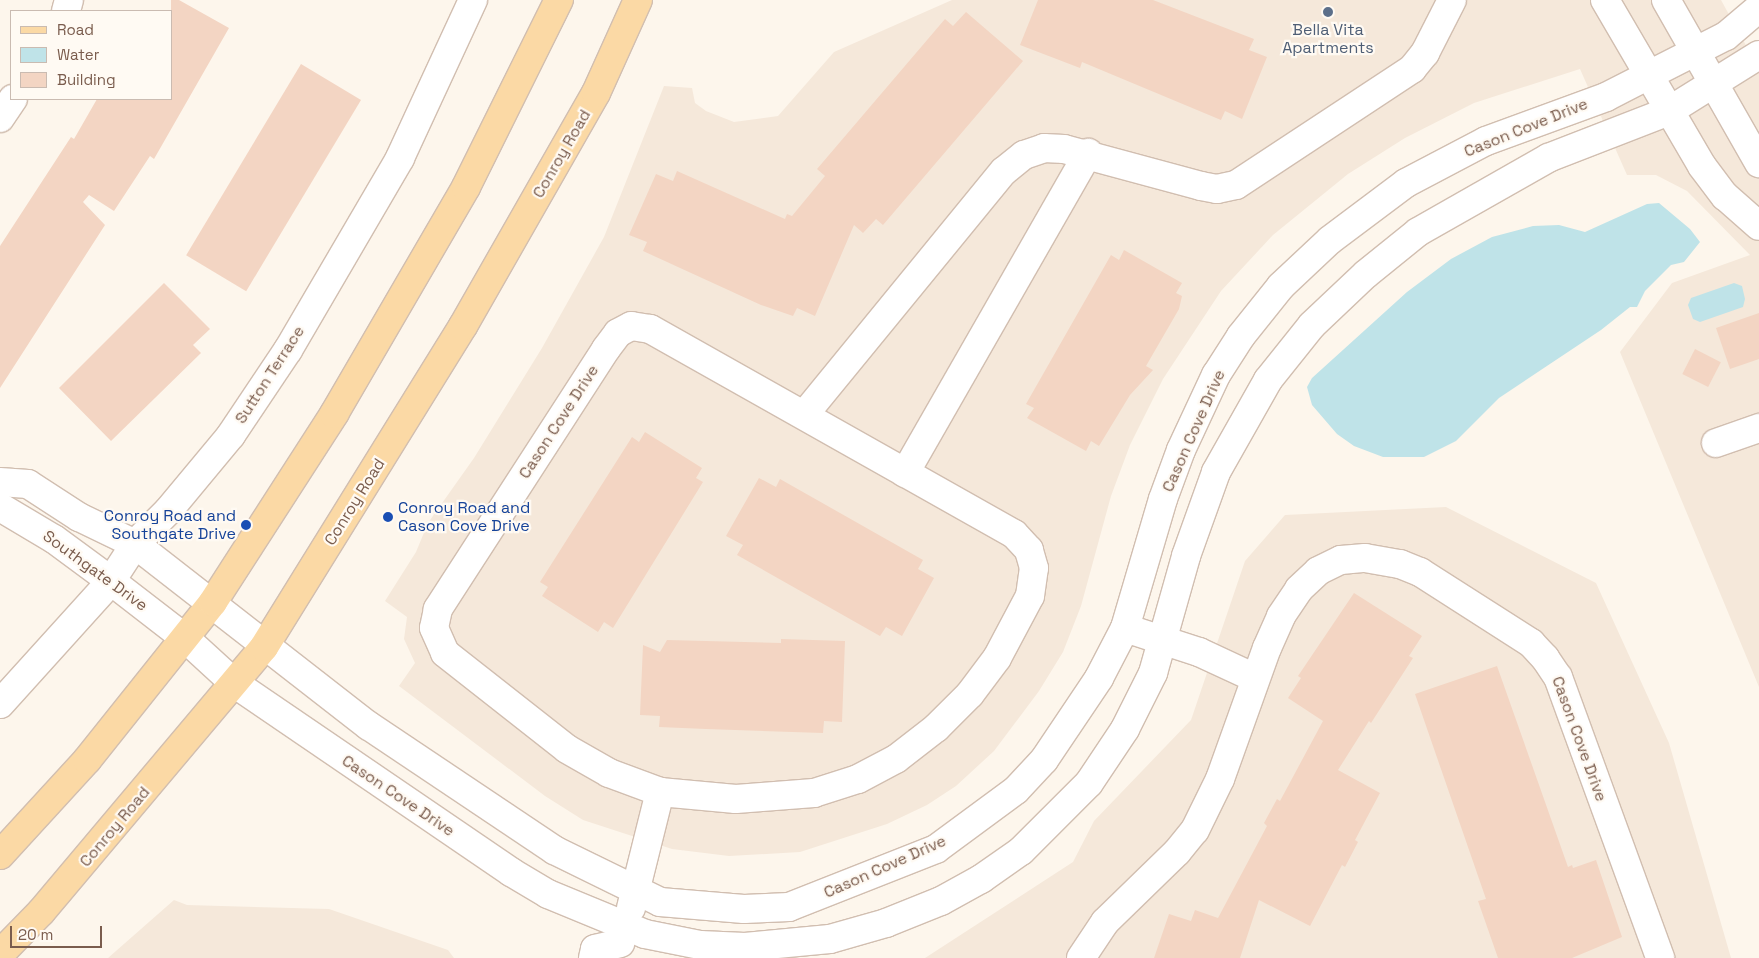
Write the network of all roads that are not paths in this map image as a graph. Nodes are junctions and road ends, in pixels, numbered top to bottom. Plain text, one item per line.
1 (473, 0) edge
2 (559, 0) edge
3 (638, 0) edge
4 (1452, 0) edge
5 (1605, 0) edge
6 (1666, 0) edge
7 (1759, 8) edge
8 (1695, 52) junction
9 (1759, 55) edge
10 (1650, 75) junction
11 (1713, 85) junction
12 (12, 100) edge
13 (1669, 111) junction
14 (0, 118) edge
15 (1088, 153) junction
16 (1759, 163) edge
17 (1759, 226) edge
18 (804, 415) junction
19 (1759, 428) edge
20 (1716, 444) dead end
21 (905, 473) junction
22 (0, 482) edge
23 (0, 507) edge
24 (135, 544) junction
25 (111, 581) junction
26 (213, 602) junction
27 (1125, 628) junction
28 (186, 639) junction
29 (1164, 640) junction
30 (264, 647) junction
31 (1255, 678) junction
32 (234, 683) junction
33 (0, 704) edge
34 (660, 792) junction
35 (0, 855) edge
36 (636, 891) junction
37 (626, 943) edge
38 (0, 954) edge
39 (593, 958) edge
40 (1081, 958) edge
41 (1660, 958) edge

1 - 24 street, Sutton Terrace
2 - 26 main road
3 - 30 main road, Conroy Road
4 - 15 street
5 - 10 street
6 - 8 street
7 - 8 street, Cason Cove Drive
8 - 10 street, Cason Cove Drive
8 - 11 street
9 - 11 street, Cason Cove Drive
10 - 13 street
10 - 27 street, Cason Cove Drive
11 - 13 street, Cason Cove Drive
11 - 16 street
12 - 14 street
13 - 17 street
13 - 29 street, Cason Cove Drive
15 - 18 street
15 - 21 street
18 - 21 street, Cason Cove Drive
18 - 34 street, Cason Cove Drive
19 - 20 street
21 - 34 street, Cason Cove Drive
22 - 24 street, Southgate Drive
23 - 25 street, Southgate Drive
24 - 25 street, Sutton Terrace
24 - 26 street, Southgate Drive
25 - 28 street, Southgate Drive
25 - 33 street, Sutton Terrace
26 - 28 main road
26 - 30 street, Cason Cove Drive
27 - 29 street
27 - 36 street, Cason Cove Drive
28 - 32 street, Cason Cove Drive
28 - 35 main road
29 - 31 street
29 - 37 street, Cason Cove Drive
30 - 32 main road, Conroy Road
30 - 36 street, Cason Cove Drive
31 - 40 street, Cason Cove Drive
31 - 41 street, Cason Cove Drive
32 - 37 street, Cason Cove Drive
32 - 38 main road, Conroy Road
34 - 36 street
36 - 37 street
37 - 39 street

